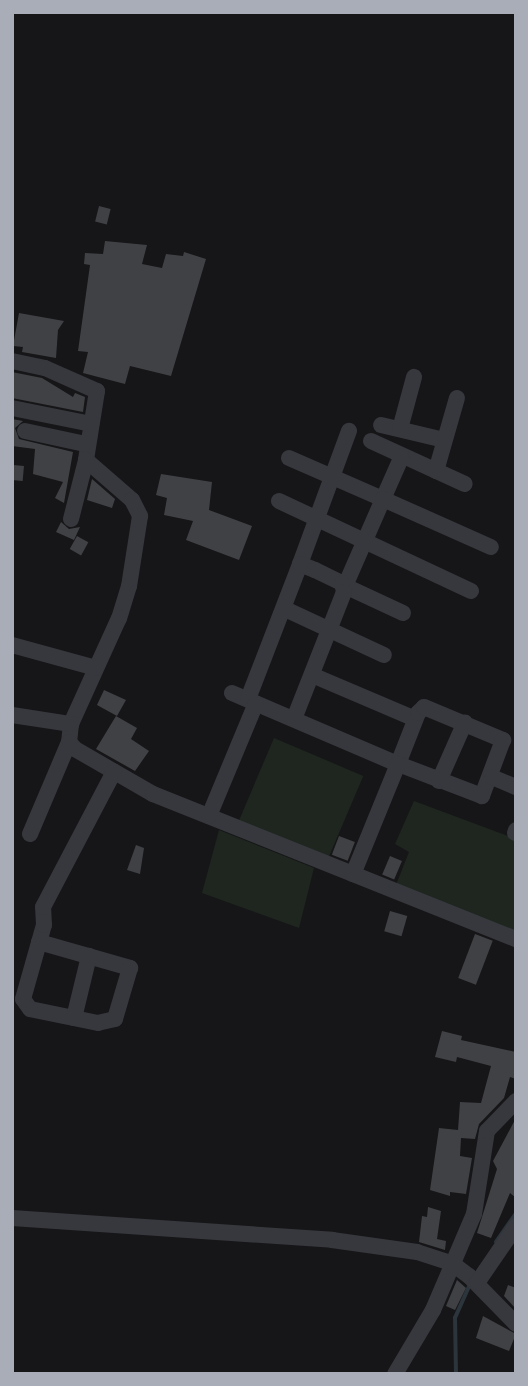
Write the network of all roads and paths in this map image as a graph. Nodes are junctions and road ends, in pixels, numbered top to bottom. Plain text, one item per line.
1 (12, 360) edge
2 (414, 377) dead end
3 (457, 398) dead end
4 (12, 408) edge
5 (91, 424) junction
6 (381, 425) dead end
7 (400, 429) junction
8 (25, 431) dead end
9 (349, 431) dead end
10 (444, 440) junction
11 (371, 441) dead end
12 (85, 452) junction
13 (402, 456) junction
14 (289, 458) dead end
15 (436, 471) junction
16 (333, 478) junction
17 (465, 484) dead end
18 (383, 499) junction
19 (279, 501) dead end
20 (71, 519) dead end
21 (316, 519) junction
22 (364, 542) junction
23 (491, 547) dead end
24 (300, 564) junction
25 (345, 586) junction
26 (471, 591) dead end
27 (285, 609) junction
28 (403, 613) dead end
29 (331, 631) junction
30 (12, 645) edge
31 (384, 655) dead end
32 (96, 668) junction
33 (312, 675) junction
34 (232, 693) dead end
35 (252, 701) junction
36 (12, 715) edge
37 (294, 719) junction
38 (415, 719) junction
39 (465, 722) junction
40 (71, 724) junction
41 (69, 742) junction
42 (510, 746) edge
43 (398, 764) junction
44 (114, 772) junction
45 (492, 776) junction
46 (439, 781) junction
47 (516, 787) edge
48 (209, 816) junction
49 (30, 834) dead end
50 (353, 874) junction
51 (516, 939) edge
52 (39, 942) junction
53 (89, 956) junction
54 (74, 1018) junction
55 (516, 1101) edge
56 (12, 1218) edge
57 (516, 1226) edge
58 (466, 1274) junction
59 (516, 1324) edge
60 (395, 1374) edge

1 - 5 street
2 - 7 street
3 - 10 street
4 - 5 street
5 - 12 street
6 - 7 street
7 - 10 street
8 - 12 street
9 - 16 street
10 - 15 street
11 - 13 street
12 - 20 street
12 - 32 street
13 - 15 street
13 - 18 street
14 - 16 street
15 - 17 street
16 - 18 street
16 - 21 street
18 - 22 street
18 - 23 street
19 - 21 street
21 - 22 street
21 - 24 street
22 - 25 street
22 - 26 street
24 - 25 street
24 - 27 street
25 - 28 street
25 - 29 street
27 - 29 street
27 - 35 street
29 - 31 street
29 - 33 street
30 - 32 street
32 - 40 street
33 - 37 street
33 - 38 street
34 - 35 street
35 - 37 street
35 - 48 street
36 - 40 street
37 - 43 street
38 - 39 street
38 - 43 street
39 - 42 street
39 - 46 street
40 - 41 street
41 - 44 street
41 - 49 street
42 - 45 street
43 - 46 street
43 - 50 street
44 - 48 street
44 - 52 street
45 - 46 street
45 - 47 street
48 - 50 street
50 - 51 street
52 - 53 street
52 - 54 street
53 - 54 street
53 - 54 street
55 - 58 street
56 - 58 street
57 - 58 street
58 - 59 street
58 - 60 street

